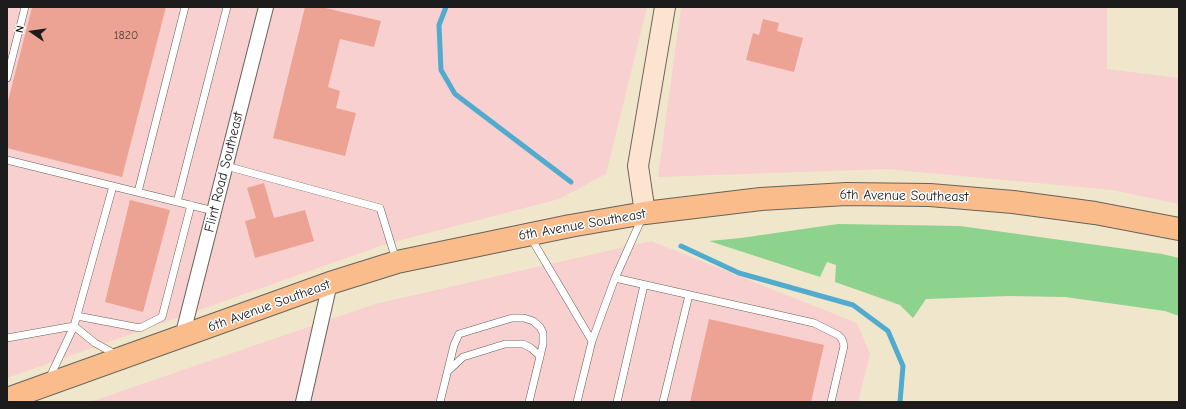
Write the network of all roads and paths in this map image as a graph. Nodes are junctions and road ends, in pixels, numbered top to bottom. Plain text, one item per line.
1 (24, 7) edge
2 (185, 7) edge
3 (227, 7) edge
4 (266, 7) edge
5 (665, 7) edge
6 (7, 78) edge
7 (7, 160) edge
8 (226, 166) junction
9 (113, 186) junction
10 (138, 192) junction
11 (177, 202) junction
12 (191, 205) junction
13 (214, 211) junction
14 (644, 213) junction
15 (1179, 229) edge
16 (528, 234) junction
17 (397, 262) junction
18 (614, 278) junction
19 (330, 283) junction
20 (644, 285) junction
21 (689, 295) junction
22 (77, 316) junction
23 (74, 326) junction
24 (7, 338) edge
25 (182, 338) junction
26 (592, 340) junction
27 (540, 356) junction
28 (122, 358) junction
29 (447, 372) junction
30 (46, 385) junction
31 (7, 399) edge
32 (303, 402) edge
33 (440, 402) edge
34 (529, 402) edge
35 (577, 402) edge
36 (617, 402) edge
37 (663, 402) edge
38 (831, 402) edge

1 - 6 lane
2 - 10 lane
3 - 11 lane
4 - 8 street, Flint Road Southeast
5 - 14 street
7 - 9 lane
8 - 13 street, Flint Road Southeast
8 - 17 lane
9 - 10 lane
9 - 22 lane
10 - 11 lane
11 - 12 lane
12 - 13 lane
12 - 22 lane
13 - 25 street, Flint Road Southeast
14 - 15 main road, 6th Avenue Southeast
14 - 16 main road, 6th Avenue Southeast
14 - 18 lane
16 - 17 main road, 6th Avenue Southeast
16 - 26 lane
17 - 19 main road, 6th Avenue Southeast
18 - 20 lane
18 - 26 lane
19 - 25 main road, 6th Avenue Southeast
19 - 32 street
20 - 21 lane
20 - 36 lane
21 - 37 lane
21 - 38 lane
22 - 23 lane
23 - 24 lane
23 - 28 lane
23 - 30 lane
25 - 28 main road, 6th Avenue Southeast
26 - 35 lane
27 - 29 lane
27 - 29 lane
27 - 34 lane
28 - 30 main road, 6th Avenue Southeast
29 - 33 lane
30 - 31 main road, 6th Avenue Southeast

